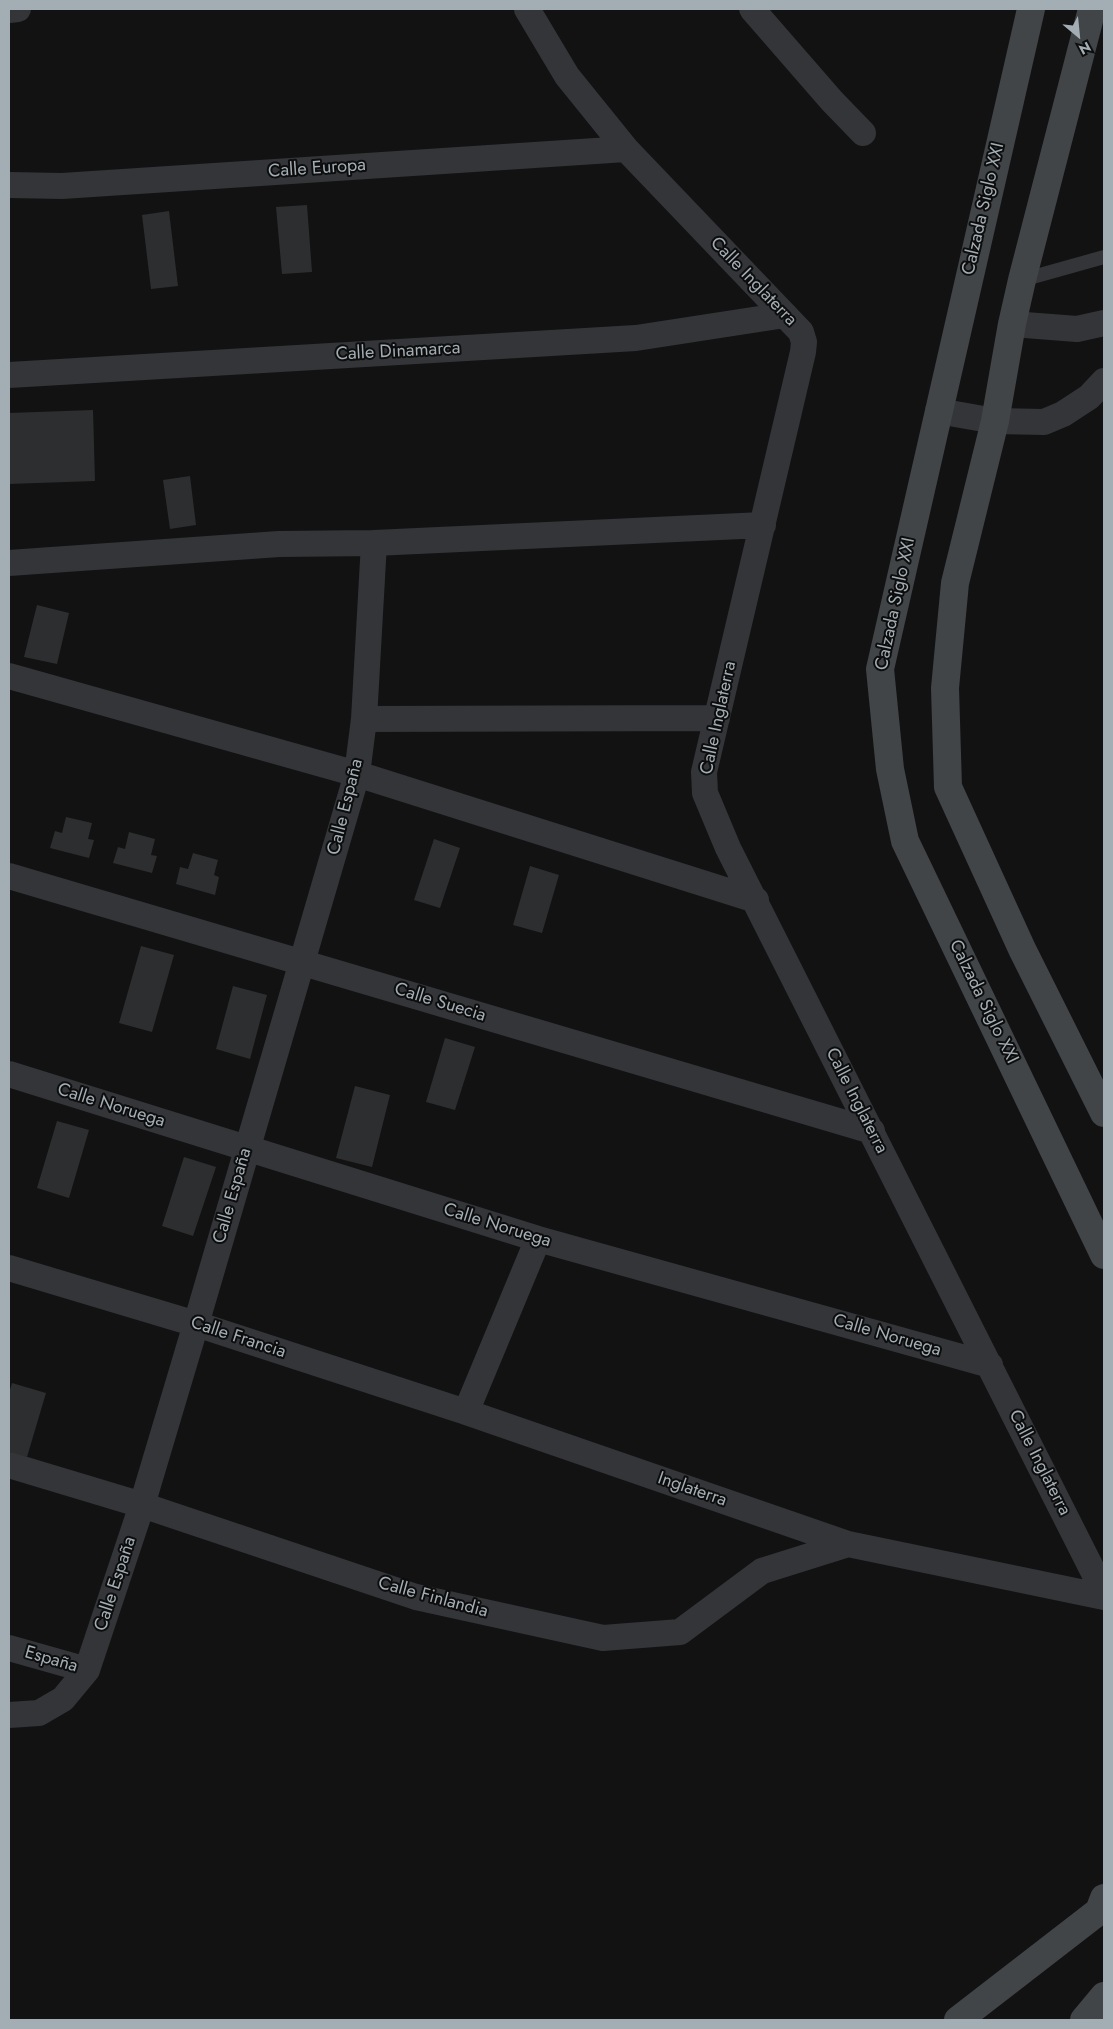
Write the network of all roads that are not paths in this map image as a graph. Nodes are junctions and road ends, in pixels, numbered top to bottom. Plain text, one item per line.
1 (18, 9) edge
2 (527, 9) edge
3 (752, 9) edge
4 (1030, 9) edge
5 (1092, 9) edge
6 (9, 10) edge
7 (863, 133) dead end
8 (626, 149) junction
9 (9, 185) edge
10 (1104, 257) edge
11 (1022, 280) junction
12 (785, 315) junction
13 (1012, 324) junction
14 (1103, 326) edge
15 (9, 376) edge
16 (1104, 381) edge
17 (938, 411) junction
18 (995, 421) junction
19 (763, 525) junction
20 (374, 544) junction
21 (9, 563) edge
22 (9, 676) edge
23 (717, 718) junction
24 (364, 719) junction
25 (357, 774) junction
26 (9, 876) edge
27 (756, 900) junction
28 (303, 962) junction
29 (9, 1074) edge
30 (1104, 1113) edge
31 (872, 1131) junction
32 (247, 1148) junction
33 (538, 1239) junction
34 (1104, 1254) edge
35 (9, 1268) edge
36 (196, 1324) junction
37 (990, 1365) junction
38 (466, 1412) junction
39 (9, 1465) edge
40 (142, 1504) junction
41 (848, 1544) junction
42 (1104, 1595) edge
43 (9, 1648) edge
44 (87, 1670) junction
45 (9, 1715) edge
46 (1104, 1898) edge
47 (1104, 1996) edge
48 (958, 2020) edge
49 (1084, 2020) edge

1 - 6 street
2 - 8 street, Calle Inglaterra
3 - 7 street
4 - 17 main road, Calzada Siglo XXI
5 - 11 main road
8 - 9 street, Calle Europa
8 - 12 street, Calle Inglaterra
10 - 11 lane
11 - 13 main road
12 - 15 street, Calle Dinamarca
12 - 19 street, Calle Inglaterra
13 - 14 street
13 - 18 main road
16 - 18 street
17 - 18 street
17 - 34 main road, Calzada Siglo XXI
18 - 30 main road
19 - 20 street
19 - 23 street, Calle Inglaterra
20 - 21 street
20 - 24 street, Calle España
22 - 25 street
23 - 24 street
23 - 27 street, Calle Inglaterra
24 - 25 street, Calle España
25 - 27 street
25 - 28 street, Calle España
26 - 28 street, Calle Suecia
27 - 31 street, Calle Inglaterra
28 - 31 street, Calle Suecia
28 - 32 street, Calle España
29 - 32 street, Calle Noruega
31 - 37 street, Calle Inglaterra
32 - 33 street, Calle Noruega
32 - 36 street, Calle España
33 - 37 street, Calle Noruega
33 - 38 street
35 - 36 street, Calle Francia
36 - 38 street, Calle Francia
36 - 40 street, Calle España
37 - 42 street, Calle Inglaterra
38 - 41 street, Inglaterra
39 - 40 street, Calle Finlandia
40 - 41 street, Calle Finlandia
40 - 44 street, Calle España
41 - 42 street, Inglaterra
43 - 44 street, España
44 - 45 street, España
46 - 48 main road
47 - 49 main road

